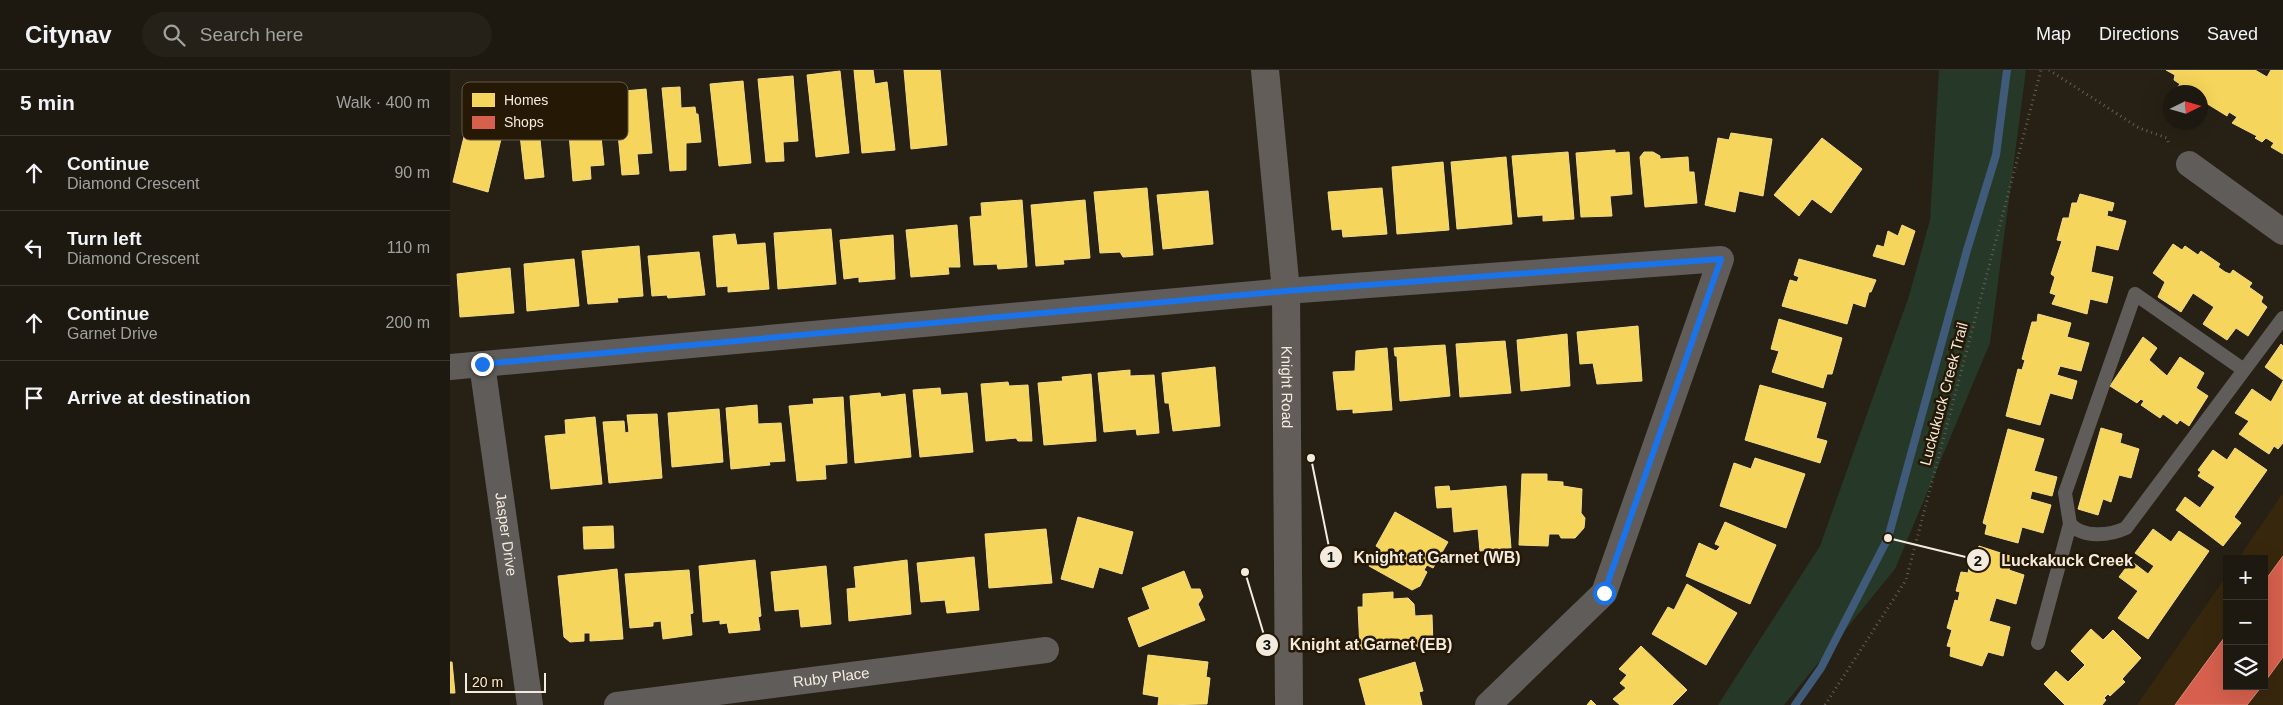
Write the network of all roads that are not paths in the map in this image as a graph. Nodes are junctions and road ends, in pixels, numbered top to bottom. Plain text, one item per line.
1 (1265, 70) edge
2 (2189, 164) road end
3 (2283, 232) edge
4 (1286, 291) junction
5 (2283, 318) edge
6 (482, 364) junction
7 (450, 367) edge
8 (2244, 370) junction
9 (2070, 524) junction
10 (2038, 643) dead end
11 (1046, 650) dead end
12 (530, 705) edge
13 (618, 705) edge
14 (1289, 705) edge
15 (1488, 705) edge

1 - 4 street, Knight Road
2 - 3 street
4 - 6 street
4 - 14 street, Knight Road
4 - 15 street
5 - 8 lane
6 - 7 street
6 - 12 street, Jasper Drive
8 - 9 lane
8 - 9 lane
9 - 10 lane
11 - 13 street, Ruby Place

